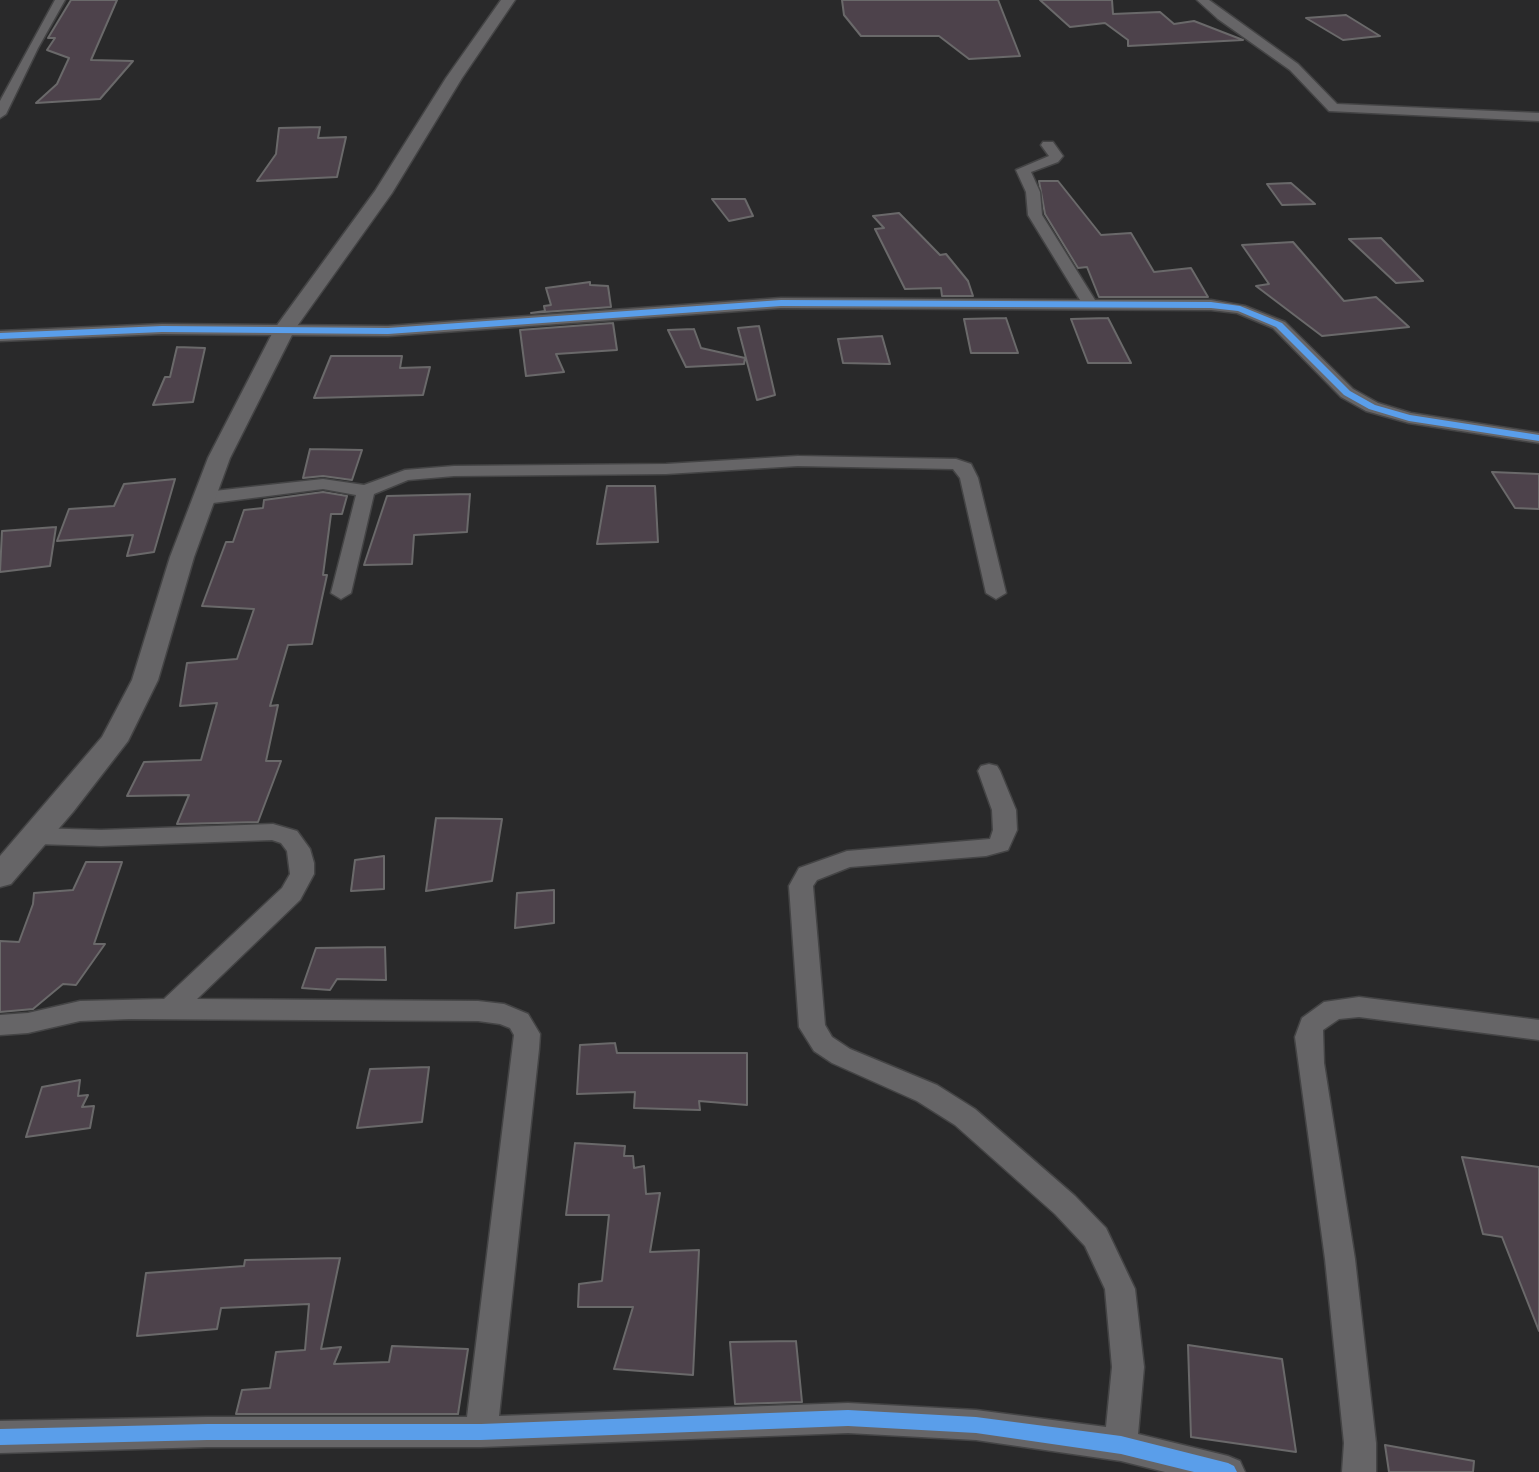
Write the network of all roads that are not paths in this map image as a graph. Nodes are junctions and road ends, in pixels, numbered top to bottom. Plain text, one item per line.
1 (60, 0) edge
2 (508, 0) edge
3 (1202, 0) edge
4 (0, 72) edge
5 (21, 72) junction
6 (0, 114) edge
7 (1539, 117) edge
8 (1048, 145) dead end
9 (1090, 304) junction
10 (285, 328) junction
11 (0, 336) edge
12 (1539, 438) edge
13 (366, 491) junction
14 (205, 498) junction
15 (341, 593) dead end
16 (996, 593) dead end
17 (989, 771) dead end
18 (36, 836) junction
19 (0, 876) edge
20 (170, 1009) junction
21 (0, 1025) edge
22 (1539, 1030) edge
23 (481, 1432) junction
24 (0, 1437) edge
25 (1121, 1445) junction
26 (1228, 1472) edge
27 (1359, 1472) edge

1 - 5 street
2 - 10 street
3 - 7 street
4 - 5 street
5 - 6 street
8 - 9 street
9 - 10 street
9 - 12 street
10 - 11 street
10 - 14 street
13 - 14 street
13 - 15 street
13 - 16 street
14 - 18 street
17 - 25 street
18 - 19 street
18 - 20 street
20 - 21 street
20 - 23 street
22 - 27 street
23 - 24 street
23 - 25 street
25 - 26 street

